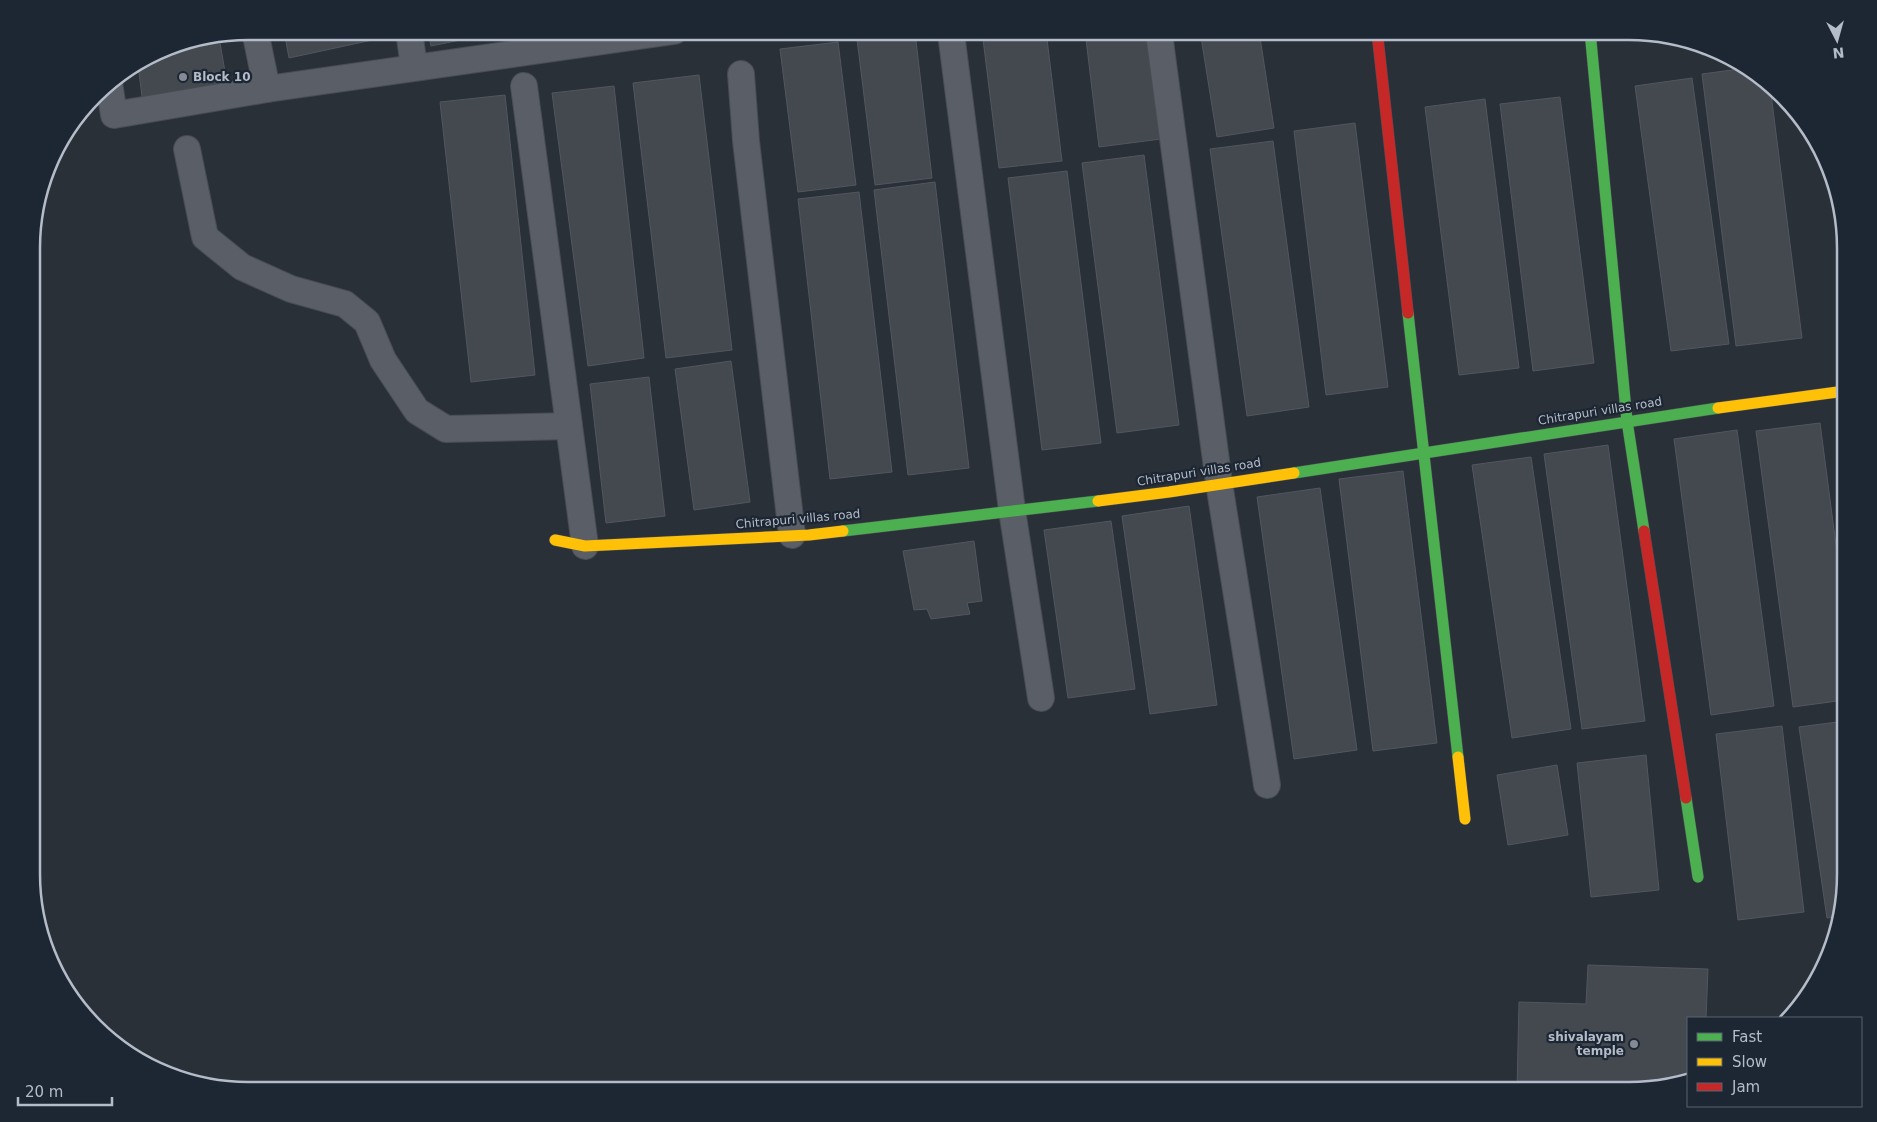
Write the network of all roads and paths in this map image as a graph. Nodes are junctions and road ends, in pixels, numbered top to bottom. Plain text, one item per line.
1 (256, 40) edge
2 (410, 40) edge
3 (556, 40) edge
4 (1378, 40) edge
5 (1591, 40) edge
6 (952, 41) dead end
7 (1160, 41) dead end
8 (414, 67) junction
9 (741, 74) dead end
10 (524, 86) dead end
11 (266, 89) junction
12 (110, 92) edge
13 (187, 149) dead end
14 (1837, 392) edge
15 (1627, 420) junction
16 (569, 426) junction
17 (1422, 452) junction
18 (1219, 483) junction
19 (1012, 510) junction
20 (792, 535) junction
21 (555, 540) dead end
22 (584, 546) junction
23 (1041, 698) dead end
24 (1267, 786) dead end
25 (1465, 819) dead end
26 (1698, 877) dead end

1 - 11 street
2 - 8 street
3 - 8 street
4 - 17 street
5 - 15 street
6 - 19 street
7 - 18 street
8 - 11 street
9 - 20 street
10 - 16 street
11 - 12 street
13 - 16 street
14 - 15 street, Chitrapuri villas road
15 - 17 street, Chitrapuri villas road
15 - 26 street
16 - 22 street
17 - 18 street, Chitrapuri villas road
17 - 25 street
18 - 19 street, Chitrapuri villas road
18 - 24 street
19 - 20 street, Chitrapuri villas road
19 - 23 street
20 - 22 street, Chitrapuri villas road
21 - 22 street, Chitrapuri villas road

